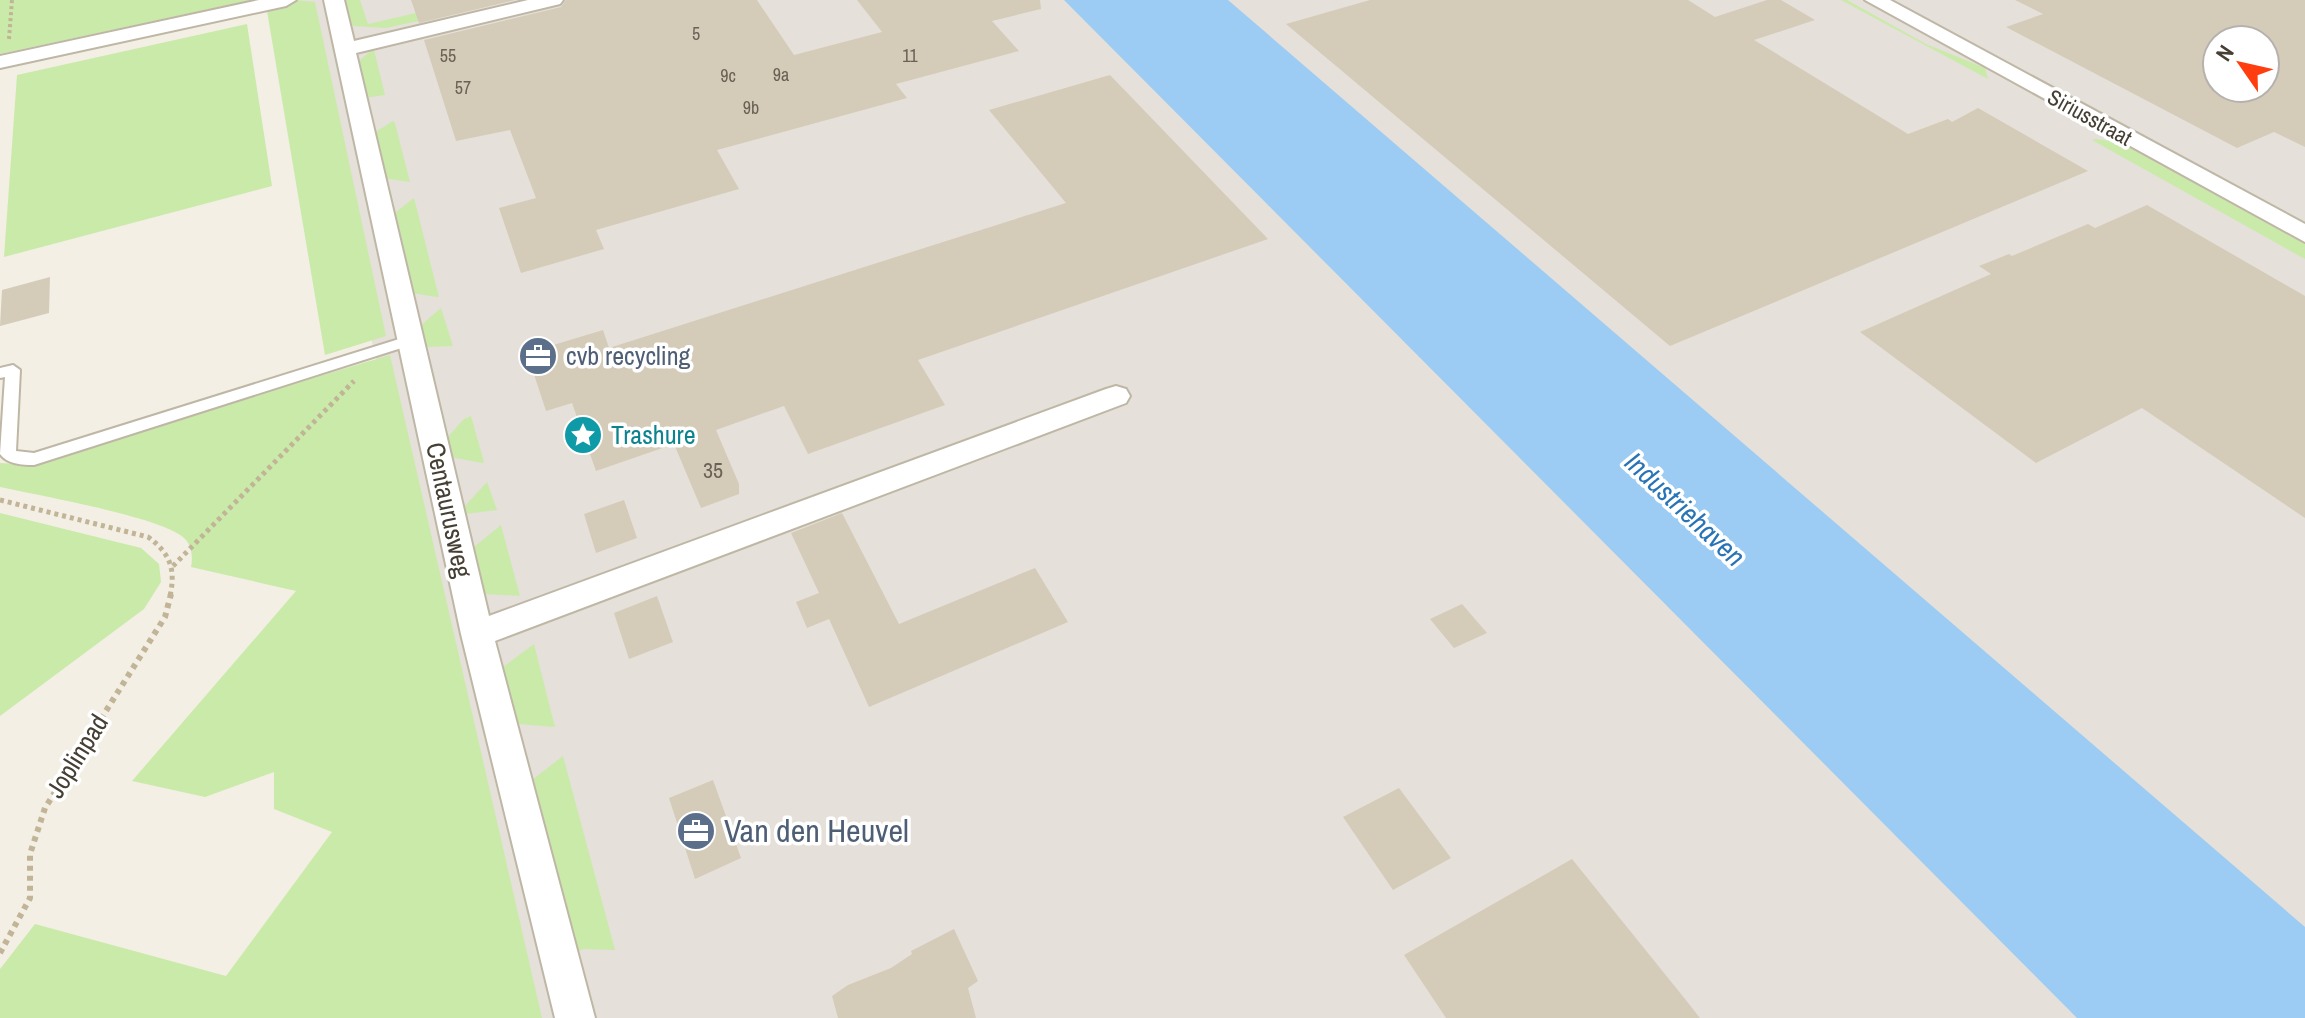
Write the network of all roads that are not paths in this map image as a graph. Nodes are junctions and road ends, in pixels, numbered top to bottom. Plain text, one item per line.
1 (286, 0) edge
2 (334, 0) edge
3 (553, 0) edge
4 (1875, 0) edge
5 (347, 49) junction
6 (4, 61) edge
7 (2305, 234) edge
8 (399, 344) junction
9 (0, 373) edge
10 (1116, 396) dead end
11 (477, 634) junction
12 (575, 1018) edge

1 - 6 street
2 - 5 street, Centaurusweg
3 - 5 street
4 - 7 street, Siriusstraat
5 - 8 street, Centaurusweg
8 - 9 lane
8 - 11 street, Centaurusweg
10 - 11 street
11 - 12 street, Centaurusweg

